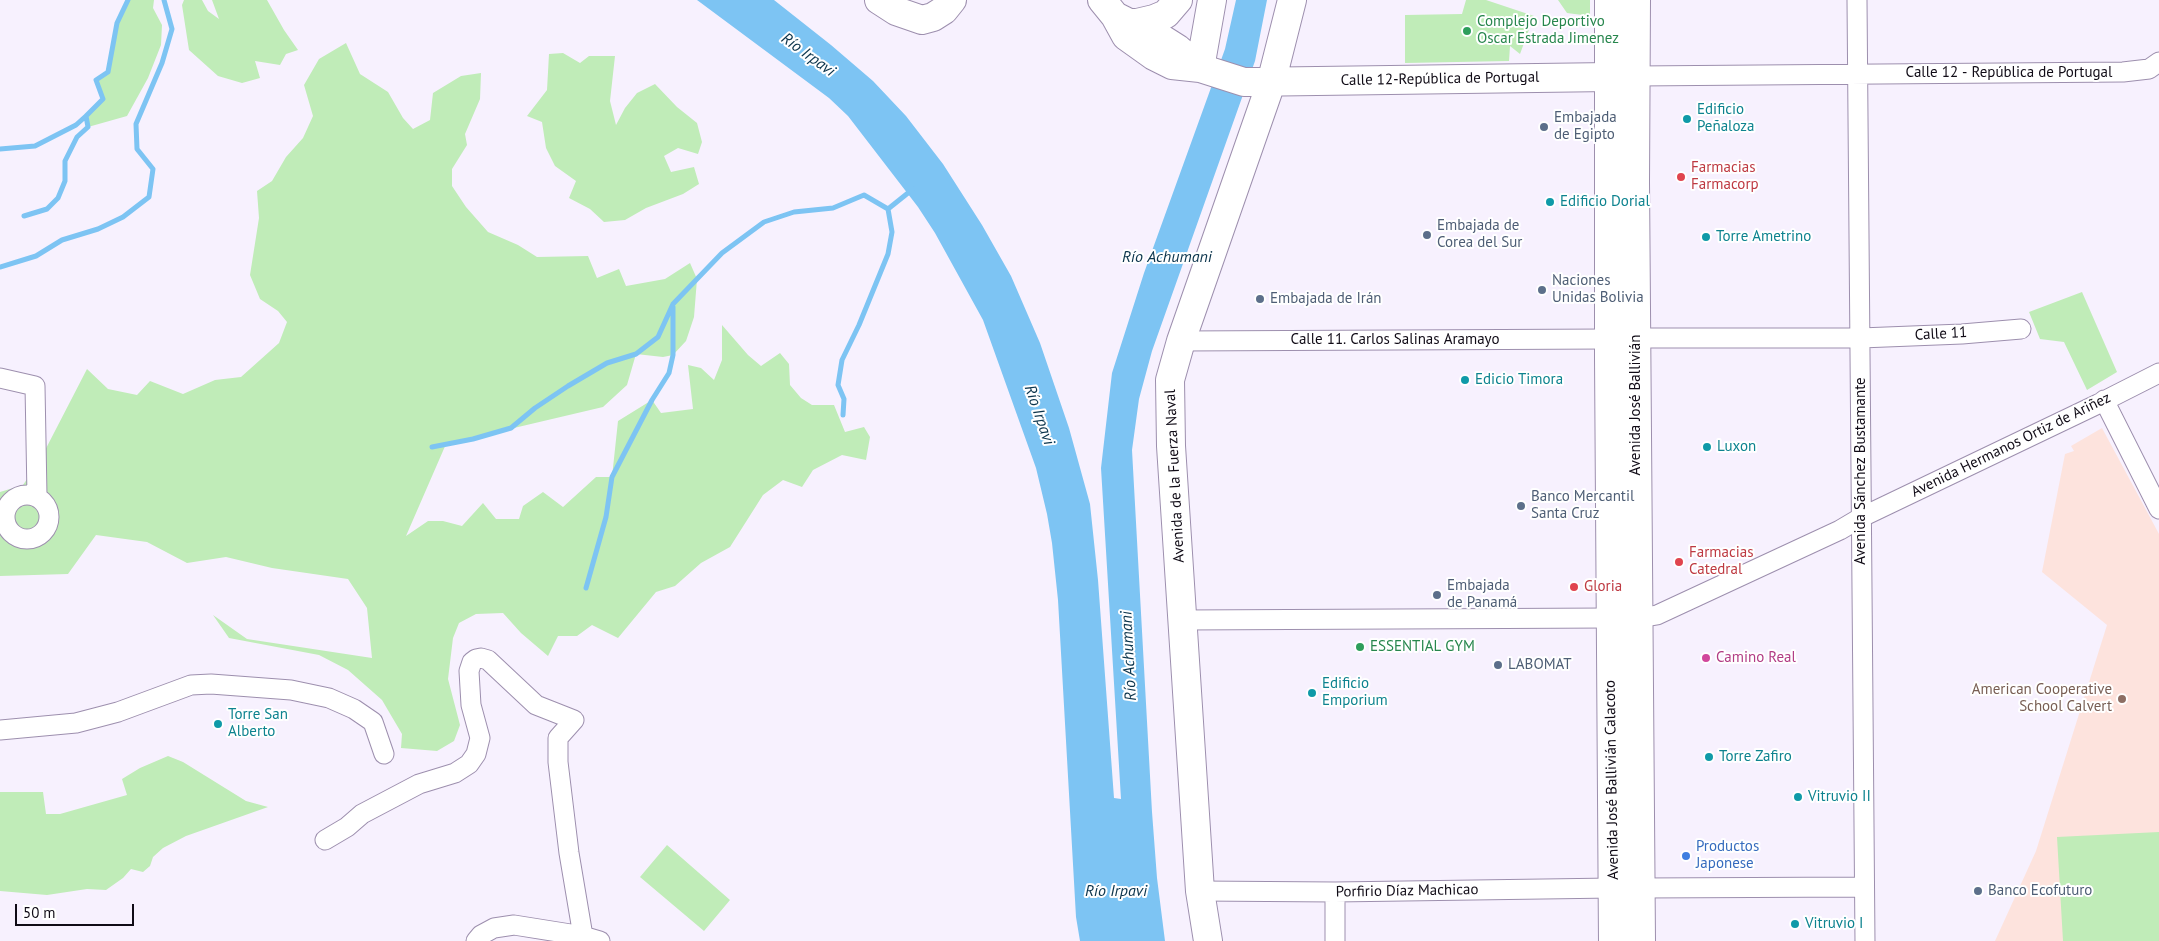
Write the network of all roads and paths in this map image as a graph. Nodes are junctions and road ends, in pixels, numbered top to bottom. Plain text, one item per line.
1 (879, 0) edge
2 (952, 0) edge
3 (1178, 0) edge
4 (1212, 0) edge
5 (1292, 0) edge
6 (1609, 0) edge
7 (1636, 0) edge
8 (1857, 0) edge
9 (1118, 13) edge
10 (2159, 62) edge
11 (1205, 70) junction
12 (1858, 74) junction
13 (1610, 76) junction
14 (1637, 76) junction
15 (1256, 88) junction
16 (2021, 329) dead end
17 (1636, 338) junction
18 (1861, 338) junction
19 (1609, 339) junction
20 (1180, 341) junction
21 (2159, 373) edge
22 (0, 378) edge
23 (2104, 400) junction
24 (37, 496) junction
25 (2159, 509) edge
26 (2, 515) edge
27 (1862, 517) junction
28 (1610, 618) junction
29 (1638, 618) junction
30 (1183, 620) junction
31 (0, 730) edge
32 (384, 754) dead end
33 (1641, 810) joint
34 (325, 840) dead end
35 (1863, 887) junction
36 (1613, 888) junction
37 (1641, 888) junction
38 (1200, 892) junction
39 (1336, 892) junction
40 (592, 938) edge
41 (476, 941) edge
42 (1208, 941) edge
43 (1335, 941) edge
44 (1613, 941) edge
45 (1641, 941) edge
46 (1865, 941) edge

1 - 2 main road
3 - 9 main road
4 - 11 main road
5 - 15 main road, Avenida de la Fuerza Naval
6 - 13 main road, Avenida José Ballivián
7 - 14 main road, Avenida José Ballivián
8 - 12 street, Avenida Sánchez Bustamante
9 - 11 main road, Calle 12-República de Portugal
10 - 12 street, Calle 12 - República de Portugal
11 - 15 main road, Calle 12-República de Portugal
12 - 14 street
12 - 18 street, Avenida Sánchez Bustamante
13 - 14 main road, Calle 12-República de Portugal
13 - 15 main road, Calle 12-República de Portugal
13 - 19 main road, Avenida José Ballivián
14 - 17 main road, Avenida José Ballivián
15 - 20 main road, Avenida de la Fuerza Naval
16 - 18 street, Calle 11
17 - 18 street, Calle 11
17 - 29 main road, Avenida José Ballivián
18 - 27 street, Avenida Sánchez Bustamante
19 - 20 street, Calle 11. Carlos Salinas Aramayo
19 - 28 main road, Avenida José Ballivián
20 - 30 main road, Avenida de la Fuerza Naval
21 - 23 street, Avenida Hermanos Ortiz de Ariñez
22 - 24 street
23 - 25 street
23 - 27 street, Avenida Hermanos Ortiz de Ariñez
24 - 26 street
24 - 26 street
27 - 29 street, Avenida Hermanos Ortiz de Ariñez
27 - 35 street, Avenida Sánchez Bustamante
28 - 29 main road
28 - 30 street
28 - 36 main road, Avenida José Ballivián Calacoto
29 - 33 main road, Avenida José Ballivián
30 - 38 main road, Avenida de la Fuerza Naval
31 - 32 street
33 - 37 main road, Avenida José Ballivián Calacoto
34 - 40 street
35 - 37 street
35 - 46 street, Avenida Sánchez Bustamante
36 - 37 main road
36 - 39 street, Porfirio Díaz Machicao
36 - 44 main road, Avenida José Ballivián Calacoto
37 - 45 main road, Avenida José Ballivián Calacoto
38 - 39 street, Porfirio Díaz Machicao
38 - 42 main road, Avenida de la Fuerza Naval
39 - 43 street
40 - 41 street

